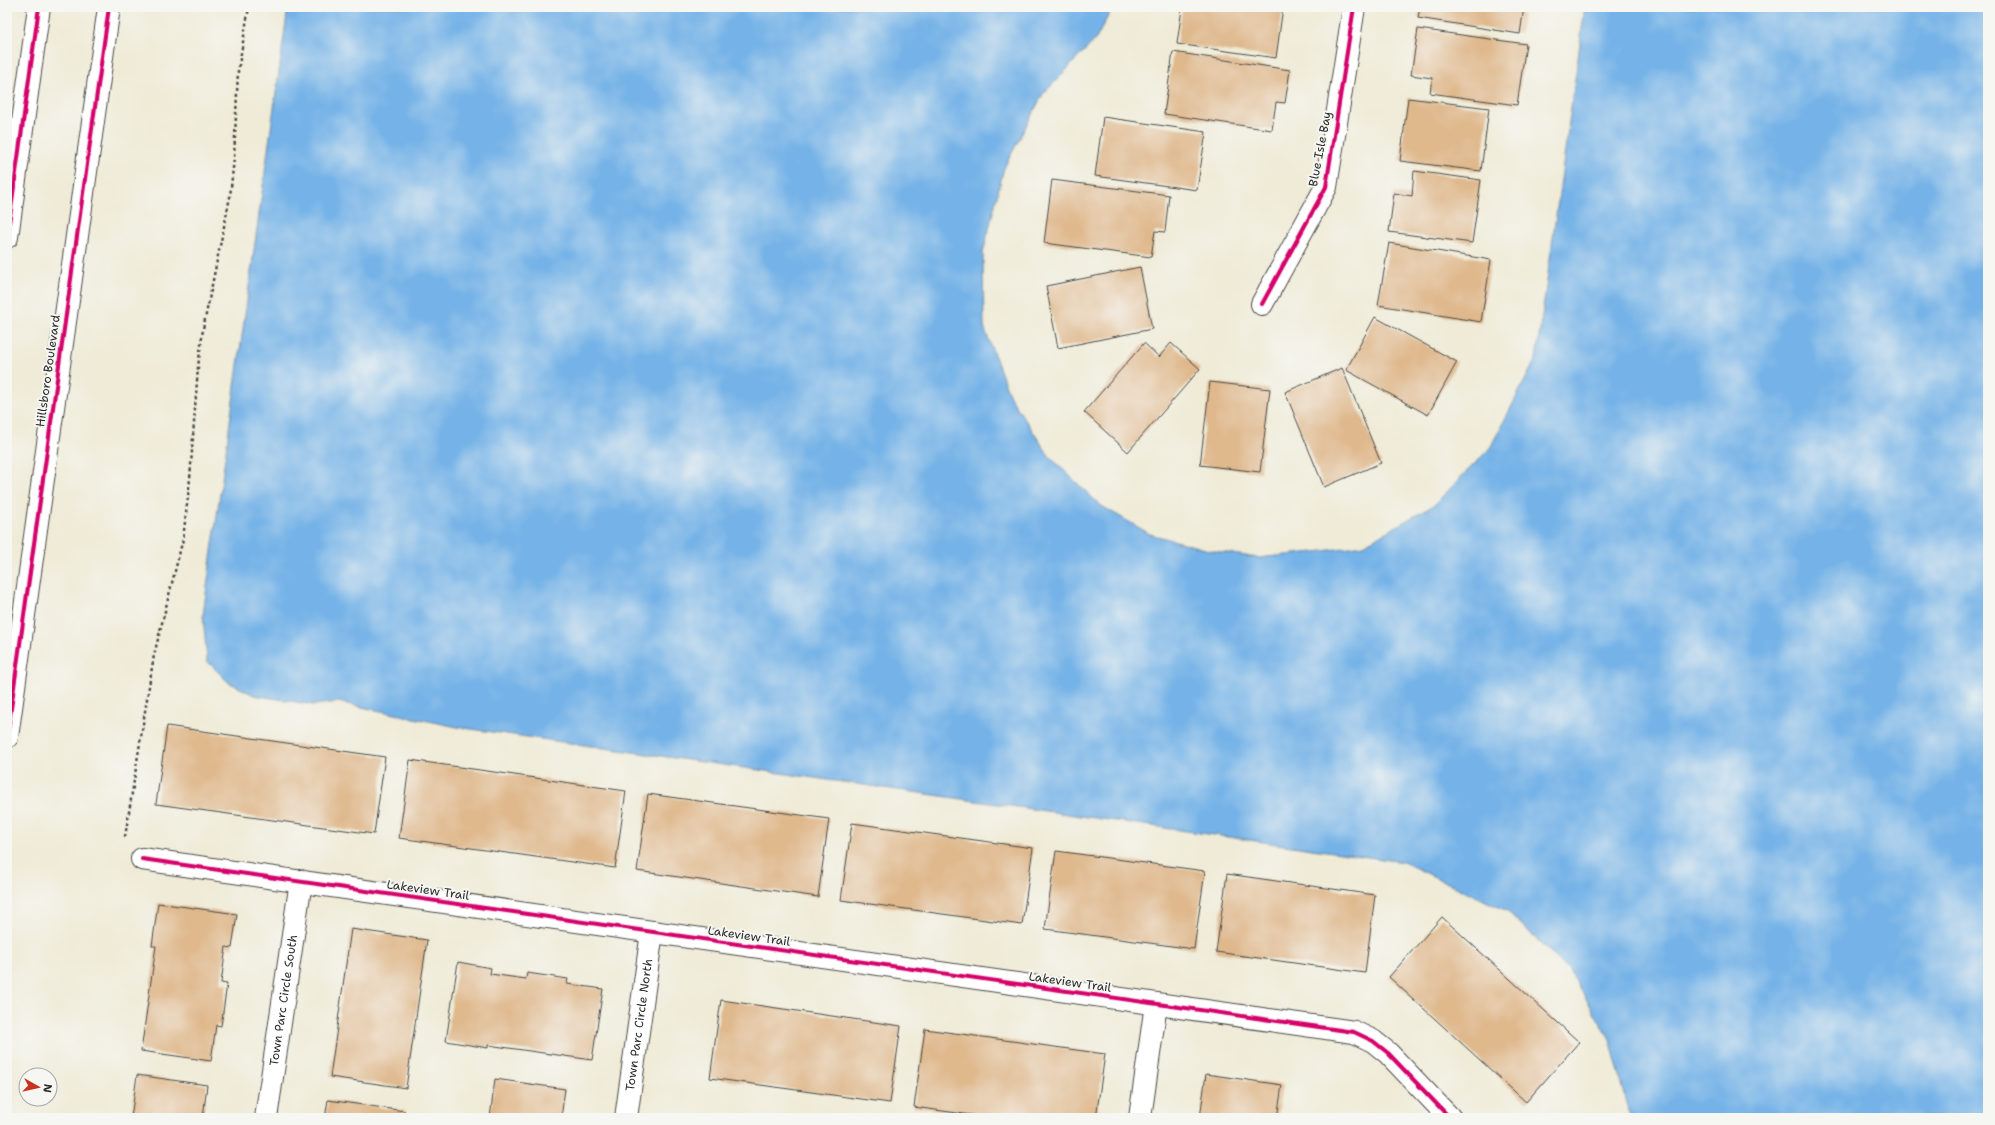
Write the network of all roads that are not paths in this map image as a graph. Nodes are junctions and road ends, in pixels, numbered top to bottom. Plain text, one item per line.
1 (39, 7) edge
2 (109, 7) edge
3 (1354, 7) edge
4 (7, 237) edge
5 (1262, 304) dead end
6 (7, 737) edge
7 (142, 859) road end
8 (301, 882) junction
9 (652, 932) junction
10 (1156, 1004) junction
11 (266, 1118) edge
12 (626, 1118) edge
13 (1140, 1118) edge
14 (1450, 1118) edge

1 - 4 street
2 - 6 street, Hillsboro Boulevard
3 - 5 street, Blue Isle Bay
7 - 8 street, Lakeview Trail
8 - 9 street, Lakeview Trail
8 - 11 street, Town Parc Circle South
9 - 10 street, Lakeview Trail
9 - 12 street, Town Parc Circle North
10 - 13 street
10 - 14 street, Lakeview Trail

